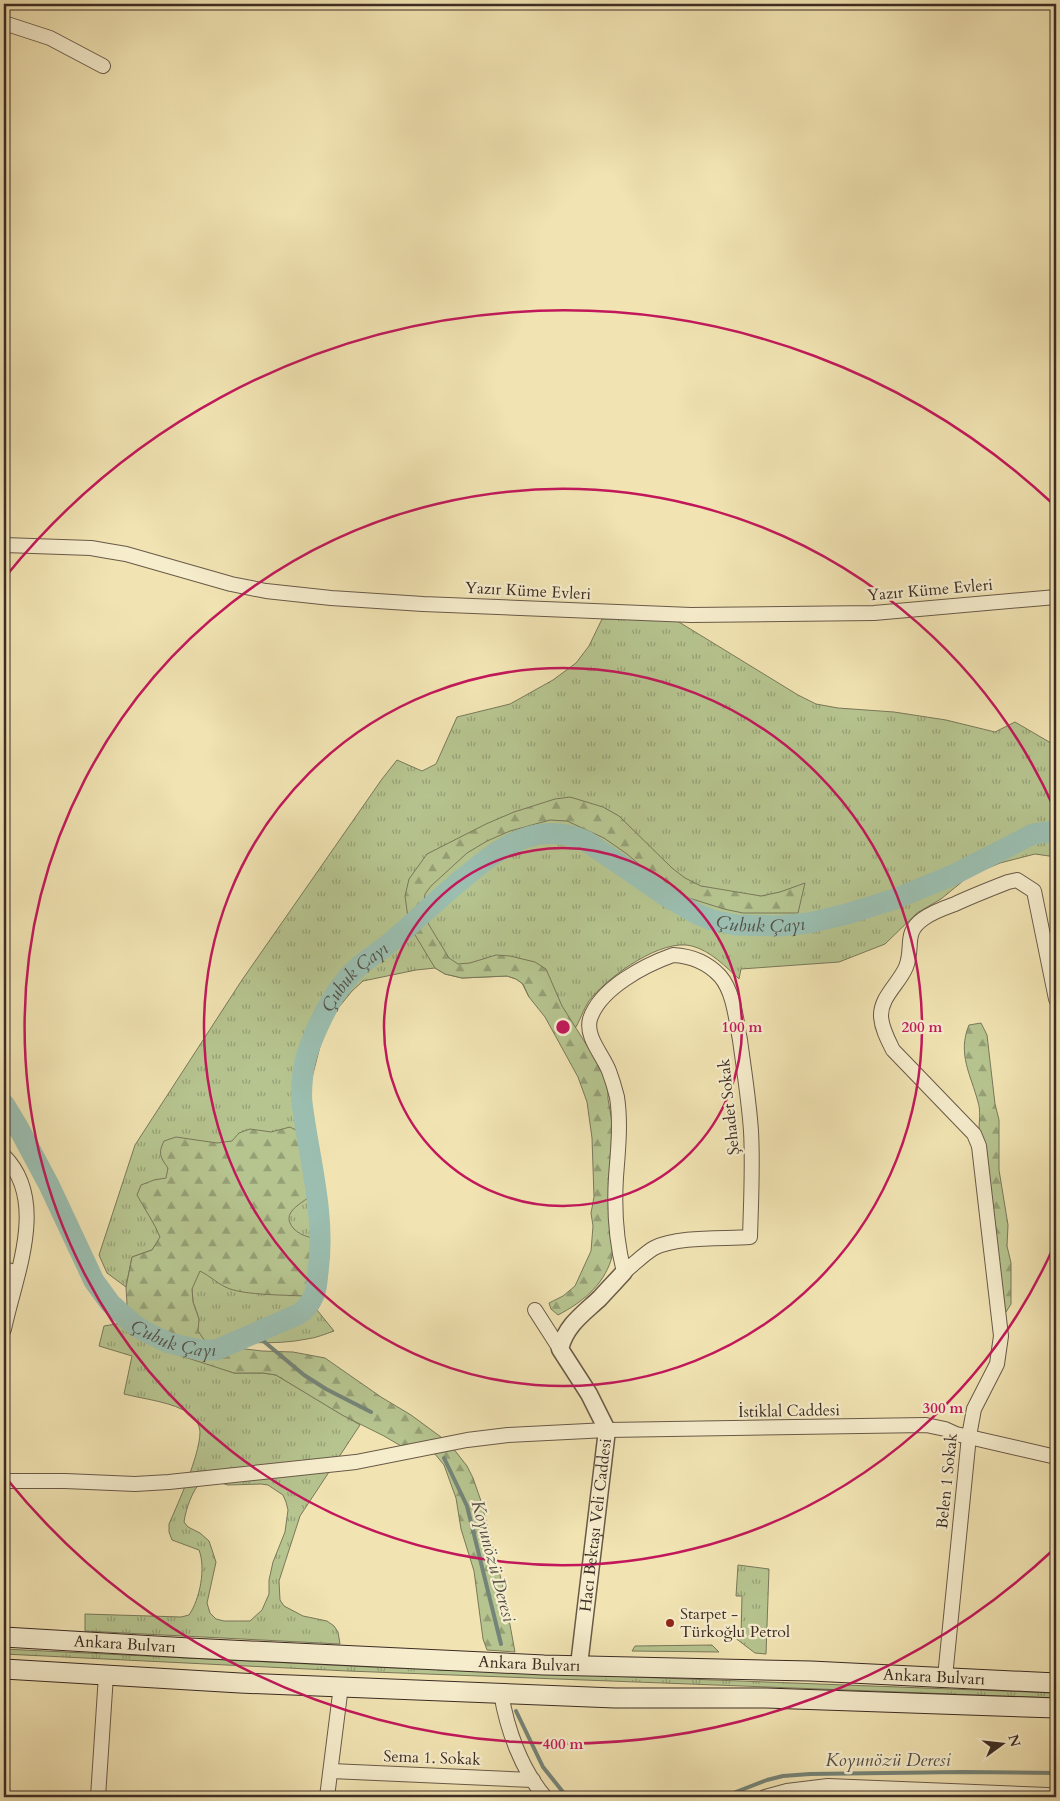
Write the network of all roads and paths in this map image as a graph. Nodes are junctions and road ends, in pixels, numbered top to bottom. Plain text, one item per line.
1 (4, 23) edge
2 (103, 66) dead end
3 (4, 545) edge
4 (1056, 598) edge
5 (1056, 999) edge
6 (4, 1156) edge
7 (4, 1269) edge
8 (624, 1272) junction
9 (18, 1273) junction
10 (534, 1310) dead end
11 (4, 1329) edge
12 (560, 1349) junction
13 (607, 1430) junction
14 (969, 1436) junction
15 (1056, 1457) edge
16 (4, 1481) edge
17 (4, 1637) edge
18 (579, 1665) junction
19 (4, 1669) edge
20 (106, 1675) junction
21 (945, 1677) junction
22 (1056, 1683) edge
23 (340, 1686) junction
24 (502, 1693) junction
25 (1056, 1708) edge
26 (331, 1771) junction
27 (533, 1780) junction
28 (865, 1792) edge
29 (1051, 1793) edge
30 (98, 1797) edge
31 (328, 1797) edge
32 (546, 1797) edge
33 (768, 1797) edge

1 - 2 street
3 - 4 street, Yazır Küme Evleri
5 - 14 street, Belen 1 Sokak
6 - 9 street
7 - 9 street
8 - 8 street, Şehadet Sokak
8 - 12 street
9 - 11 street
10 - 12 street
12 - 13 street, Hacı Bektaşı Veli Caddesi
13 - 14 street, İstiklal Caddesi
13 - 16 street, İstiklal Caddesi
13 - 18 street, Hacı Bektaşı Veli Caddesi
14 - 15 street, İstiklal Caddesi
14 - 21 street, Belen 1 Sokak
17 - 18 main road, Ankara Bulvarı
18 - 21 main road, Ankara Bulvarı
19 - 20 main road, Ankara Bulvarı
20 - 23 main road, Ankara Bulvarı
20 - 30 street
21 - 22 main road, Ankara Bulvarı
23 - 24 main road, Ankara Bulvarı
23 - 26 street
24 - 25 main road, Ankara Bulvarı
24 - 27 street
26 - 27 street, Sema 1. Sokak
26 - 31 street
27 - 32 street
28 - 29 street
28 - 33 street

